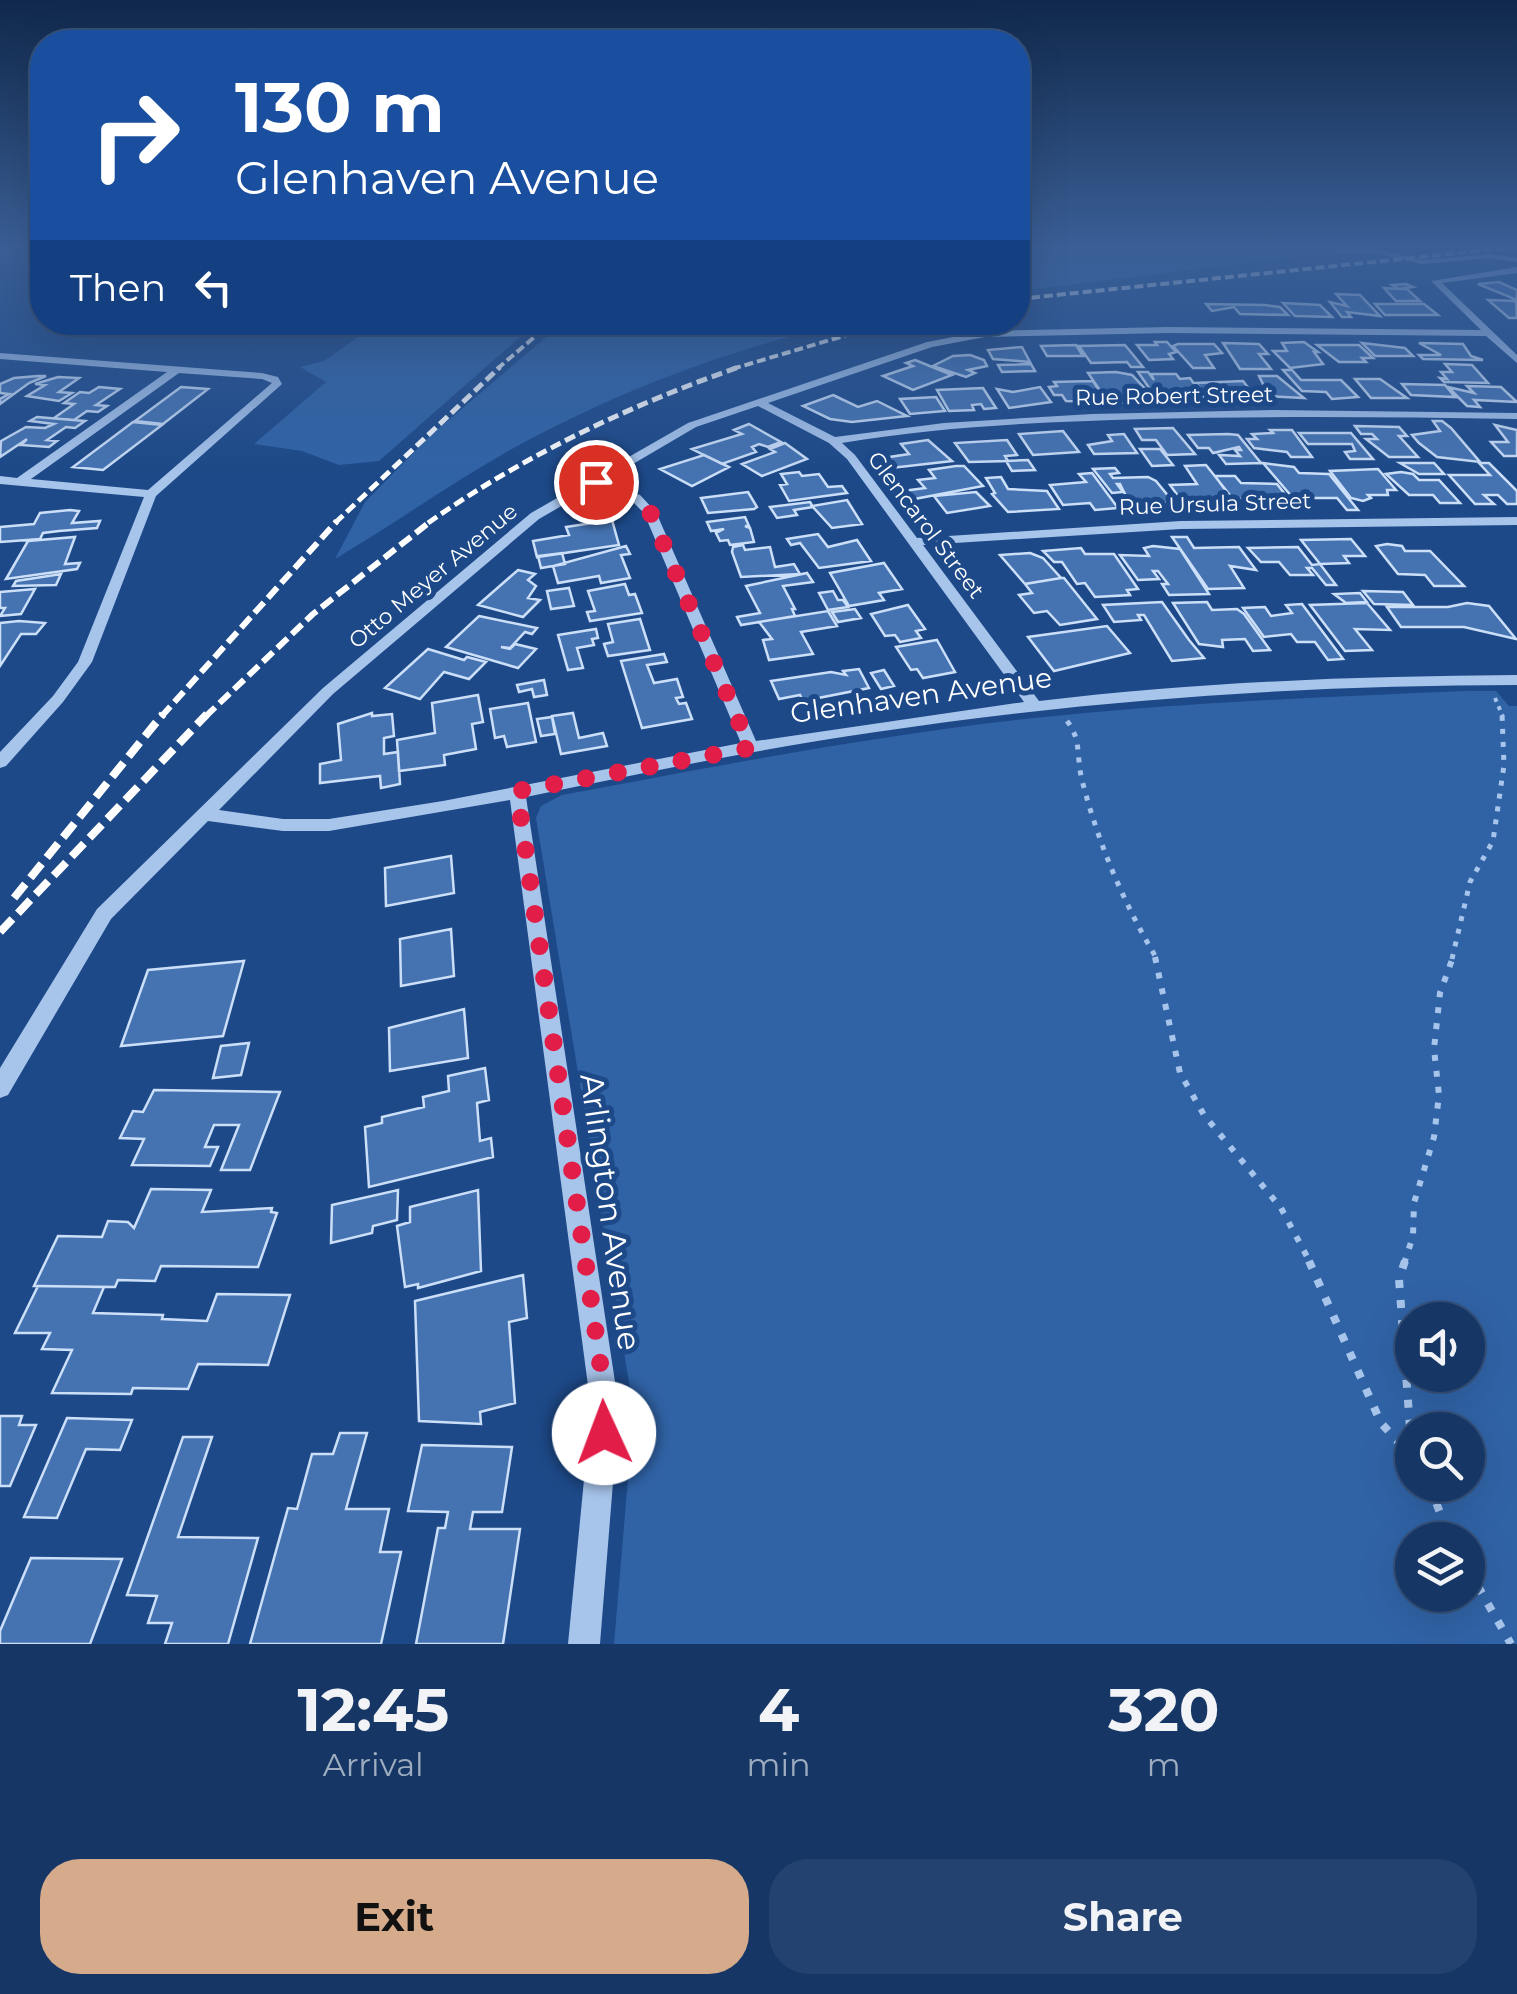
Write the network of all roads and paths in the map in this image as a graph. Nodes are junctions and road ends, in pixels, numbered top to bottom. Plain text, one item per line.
1 (1476, 322) edge
2 (1488, 333) junction
3 (1030, 334) edge
4 (1010, 335) edge
5 (0, 356) edge
6 (1517, 360) edge
7 (176, 370) junction
8 (756, 401) junction
9 (1517, 416) edge
10 (834, 441) junction
11 (0, 480) edge
12 (19, 482) junction
13 (596, 482) junction
14 (151, 494) junction
15 (1517, 521) edge
16 (915, 542) junction
17 (1482, 680) junction
18 (1517, 680) edge
19 (1056, 703) junction
20 (1034, 705) junction
21 (750, 748) junction
22 (0, 762) edge
23 (517, 791) junction
24 (203, 814) junction
25 (0, 1088) edge
26 (1409, 1412) edge
27 (1395, 1438) edge
28 (1485, 1599) edge
29 (584, 1644) edge
30 (1511, 1644) edge

1 - 2 street
2 - 3 street, Otto Meyer Avenue
2 - 6 street
4 - 8 street, Otto Meyer Avenue
5 - 7 street
7 - 12 street
7 - 14 street
8 - 10 street, Glencarol Street
8 - 13 street, Otto Meyer Avenue
9 - 10 street, Rue Robert Street
10 - 16 street, Glencarol Street
11 - 12 street
12 - 14 street
13 - 21 street
13 - 24 street, Otto Meyer Avenue
14 - 22 street
15 - 16 street, Rue Ursula Street
16 - 20 street, Glencarol Street
17 - 18 street, Glenhaven Avenue
17 - 19 street, Glenhaven Avenue
17 - 26 path
19 - 20 street, Glenhaven Avenue
19 - 27 path
20 - 21 street, Glenhaven Avenue
21 - 23 street, Glenhaven Avenue
23 - 24 street, Glenhaven Avenue
23 - 29 street, Arlington Avenue
24 - 25 street
28 - 30 path

